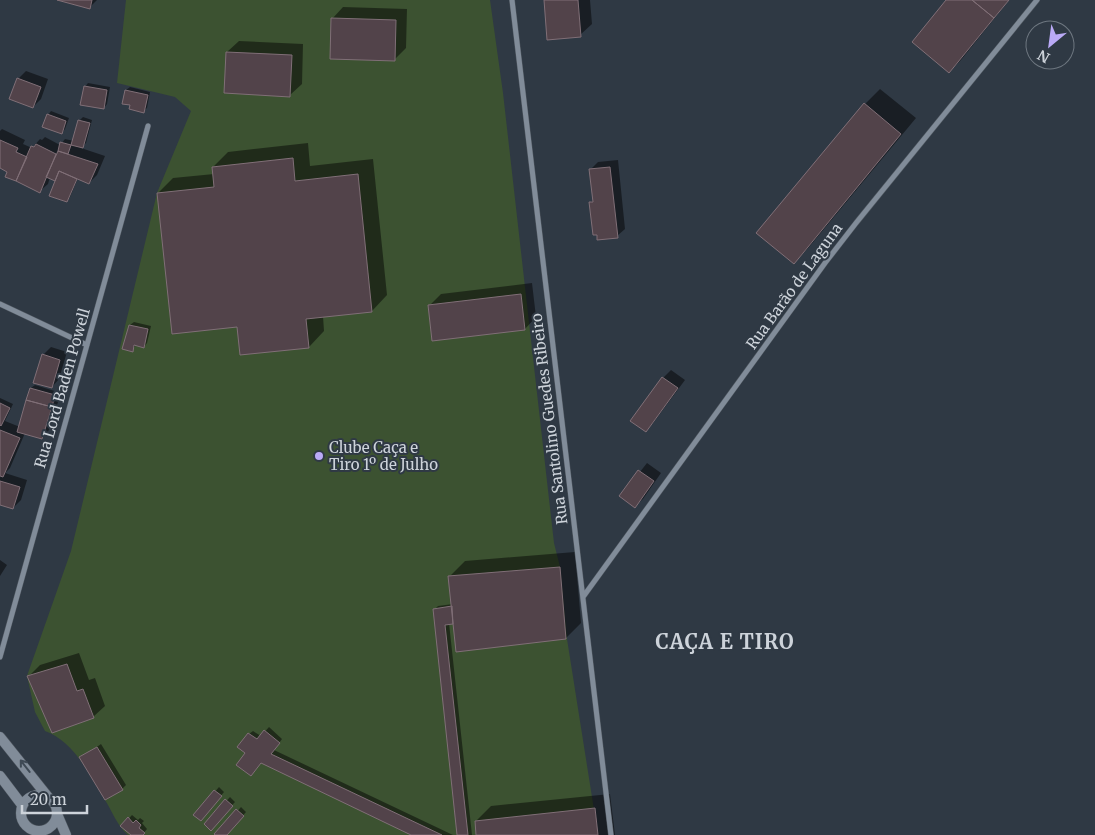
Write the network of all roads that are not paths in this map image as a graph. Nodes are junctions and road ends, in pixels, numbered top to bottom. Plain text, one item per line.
1 (512, 0) edge
2 (1038, 0) edge
3 (148, 126) dead end
4 (0, 304) edge
5 (87, 345) junction
6 (583, 597) junction
7 (0, 657) edge
8 (0, 736) edge
9 (0, 776) edge
10 (48, 797) junction
11 (22, 805) junction
12 (57, 814) junction
13 (37, 833) edge
14 (66, 835) edge
15 (611, 835) edge

1 - 6 street, Rua Santolino Guedes Ribeiro
2 - 6 street, Rua Barão de Laguna
3 - 5 street, Rua Lord Baden Powell
4 - 5 street
5 - 7 street, Rua Lord Baden Powell
6 - 15 street, Rua Santolino Guedes Ribeiro
10 -> 8 main road
9 - 11 main road
10 - 11 main road
10 - 12 main road
11 - 13 main road
12 - 13 main road
12 - 14 main road

